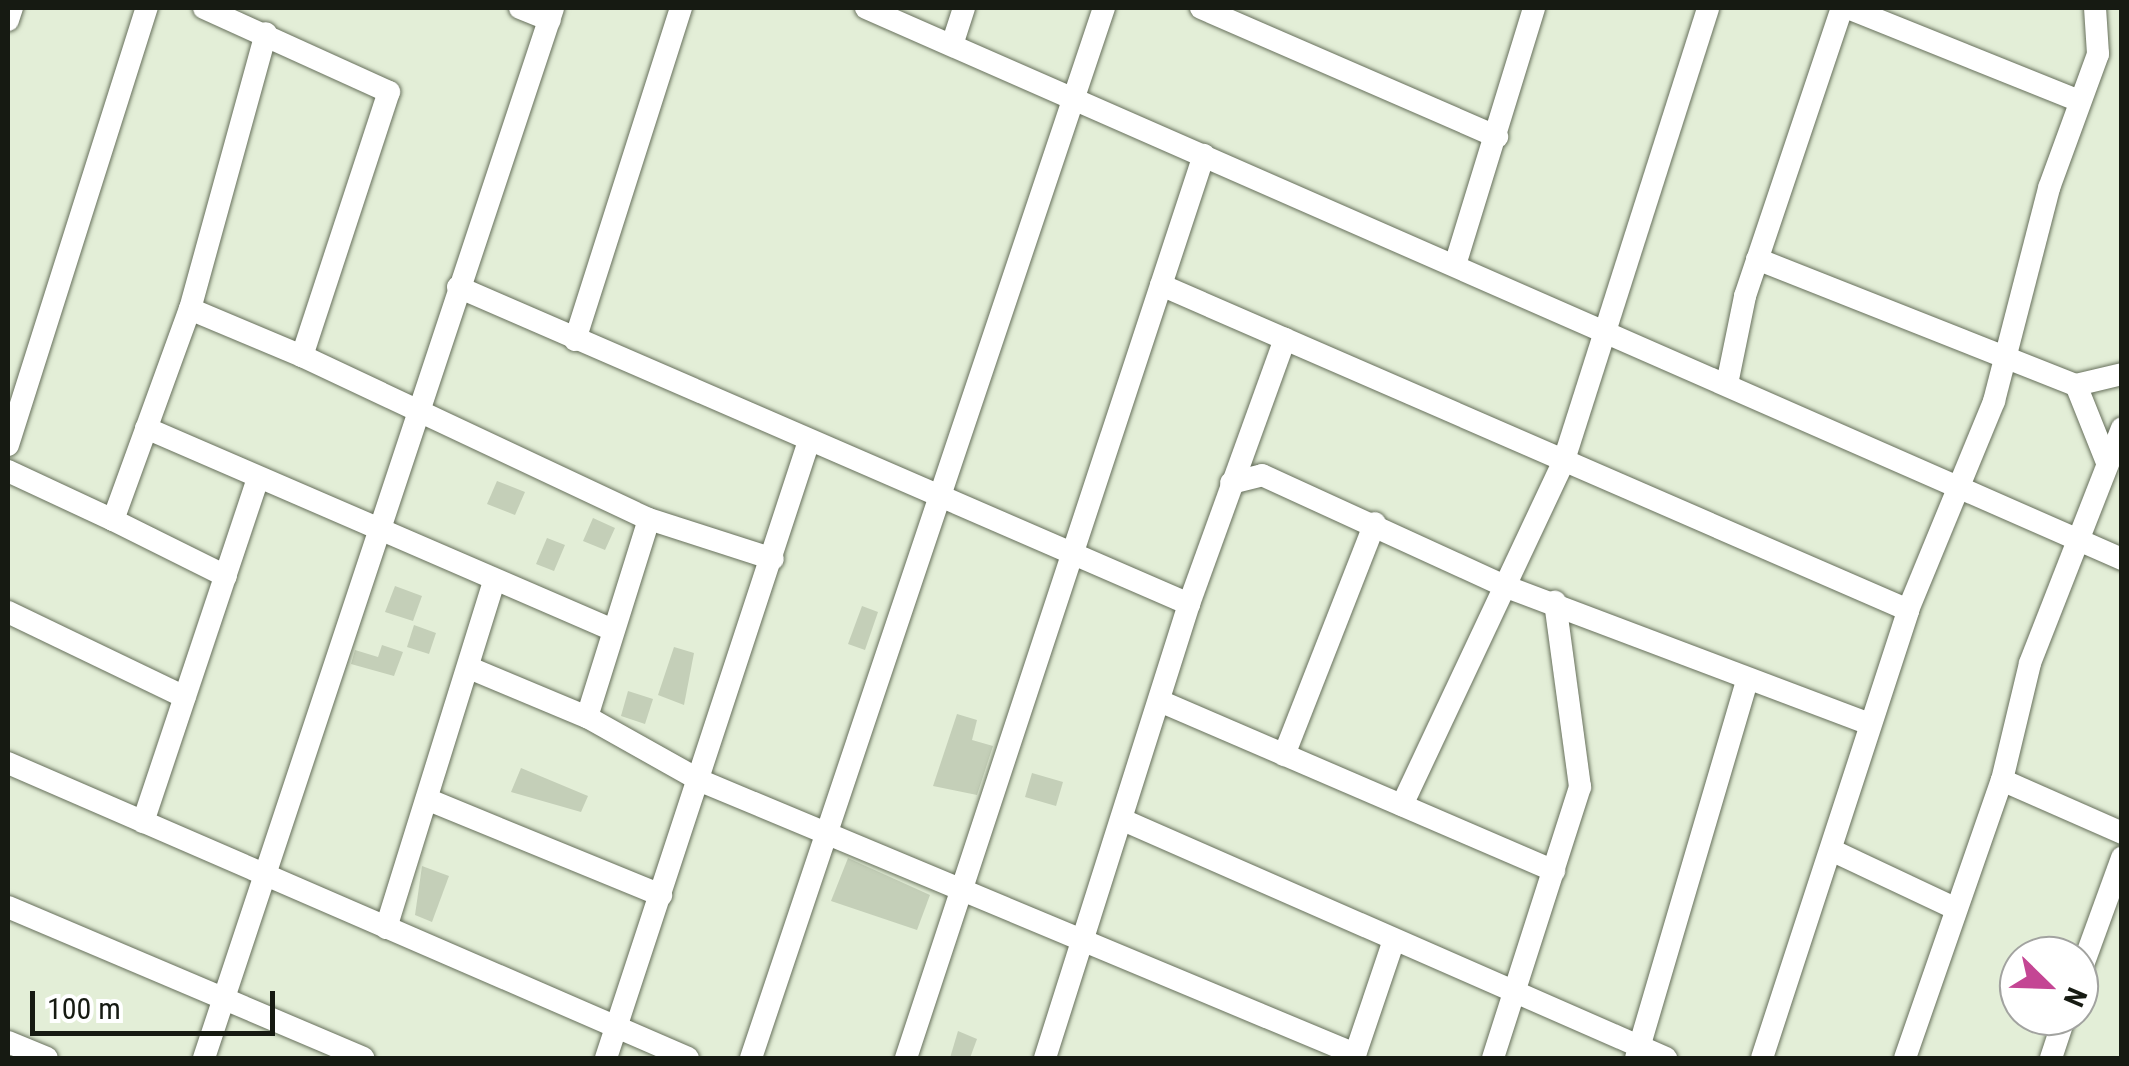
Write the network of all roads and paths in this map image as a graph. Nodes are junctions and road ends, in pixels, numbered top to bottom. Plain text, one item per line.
1 (12, 8) edge
2 (147, 8) edge
3 (204, 8) edge
4 (520, 8) edge
5 (681, 8) edge
6 (866, 8) edge
7 (964, 8) edge
8 (1104, 8) edge
9 (1201, 8) edge
10 (1534, 8) edge
11 (1708, 8) edge
12 (1845, 8) edge
13 (2095, 8) edge
14 (551, 14) edge
15 (1247, 16) edge
16 (8, 20) edge
17 (266, 33) junction
18 (952, 45) junction
19 (1073, 99) junction
20 (2078, 101) junction
21 (1498, 138) junction
22 (1204, 155) junction
23 (1757, 259) junction
24 (1455, 265) junction
25 (1161, 284) junction
26 (458, 287) junction
27 (190, 308) junction
28 (1603, 330) junction
29 (1285, 339) junction
30 (574, 340) junction
31 (2008, 355) junction
32 (302, 356) junction
33 (2122, 374) edge
34 (1726, 384) junction
35 (2076, 385) junction
36 (416, 410) junction
37 (146, 428) junction
38 (2122, 428) edge
39 (808, 444) junction
40 (8, 446) edge
41 (1564, 460) junction
42 (2106, 460) junction
43 (8, 471) edge
44 (258, 479) junction
45 (1230, 484) junction
46 (1952, 488) junction
47 (940, 495) junction
48 (649, 519) junction
49 (113, 520) junction
50 (1375, 523) junction
51 (376, 533) junction
52 (2079, 543) junction
53 (1075, 550) junction
54 (773, 559) junction
55 (2122, 559) edge
56 (226, 576) junction
57 (494, 581) junction
58 (1506, 587) junction
59 (1555, 602) junction
60 (1189, 604) junction
61 (1908, 610) junction
62 (8, 612) edge
63 (614, 630) junction
64 (472, 669) junction
65 (1747, 680) junction
66 (185, 697) junction
67 (1162, 702) junction
68 (587, 717) junction
69 (1870, 724) junction
70 (1284, 755) junction
71 (8, 763) edge
72 (2002, 780) junction
73 (701, 781) junction
74 (429, 800) junction
75 (1402, 806) junction
76 (1123, 820) junction
77 (143, 822) junction
78 (828, 831) junction
79 (2122, 834) edge
80 (1831, 850) junction
81 (2122, 858) edge
82 (1554, 870) junction
83 (266, 875) junction
84 (962, 888) junction
85 (661, 896) junction
86 (8, 906) edge
87 (1952, 907) junction
88 (386, 928) junction
89 (2094, 936) edge
90 (1084, 937) junction
91 (1394, 940) junction
92 (1515, 995) junction
93 (224, 1000) junction
94 (616, 1027) junction
95 (8, 1042) edge
96 (1637, 1053) edge
97 (1355, 1056) edge
98 (47, 1058) edge
99 (204, 1058) edge
100 (362, 1058) edge
101 (606, 1058) edge
102 (688, 1058) edge
103 (751, 1058) edge
104 (906, 1058) edge
105 (1045, 1058) edge
106 (1493, 1058) edge
107 (1666, 1058) edge
108 (1762, 1058) edge
109 (1904, 1058) edge

1 - 16 street
2 - 40 street
3 - 17 street
4 - 14 street
5 - 30 street
6 - 18 street
7 - 18 street
8 - 19 street
9 - 15 street
10 - 21 street
11 - 28 street
12 - 20 street
12 - 23 street
13 - 20 street
14 - 26 street
15 - 21 street
17 - 27 street
17 - 32 street
18 - 19 street
19 - 22 street
19 - 47 street
20 - 31 street
21 - 24 street
22 - 24 street
22 - 25 street
23 - 31 street
23 - 34 street
24 - 28 street
25 - 29 street
25 - 53 street
26 - 30 street
26 - 36 street
27 - 32 street
27 - 37 street
28 - 34 street
28 - 41 street
29 - 41 street
29 - 45 street
30 - 39 street
31 - 35 street
31 - 46 street
32 - 36 street
33 - 35 street
34 - 46 street
35 - 42 street
36 - 48 street
36 - 51 street
37 - 44 street
37 - 49 street
38 - 42 street
39 - 47 street
39 - 54 street
41 - 58 street
41 - 61 street
42 - 52 street
43 - 49 street
44 - 51 street
44 - 56 street
45 - 50 street
45 - 60 street
46 - 52 street
46 - 61 street
47 - 53 street
47 - 78 street
48 - 54 street
48 - 63 street
49 - 56 street
50 - 58 street
50 - 70 street
51 - 57 street
51 - 83 street
52 - 55 street
52 - 72 street
53 - 60 street
53 - 84 street
54 - 73 street
56 - 66 street
57 - 63 street
57 - 64 street
58 - 59 street
58 - 75 street
59 - 65 street
59 - 82 street
60 - 67 street
61 - 69 street
62 - 66 street
63 - 68 street
64 - 68 street
64 - 74 street
65 - 69 street
65 - 96 street
66 - 77 street
67 - 70 street
67 - 76 street
68 - 73 street
69 - 80 street
70 - 75 street
71 - 77 street
72 - 79 street
72 - 87 street
73 - 78 street
73 - 85 street
74 - 85 street
74 - 88 street
75 - 82 street
76 - 90 street
76 - 91 street
77 - 83 street
78 - 84 street
78 - 103 street
80 - 87 street
80 - 108 street
81 - 89 street
82 - 92 street
83 - 88 street
83 - 93 street
84 - 90 street
84 - 104 street
85 - 94 street
86 - 93 street
87 - 109 street
88 - 94 street
90 - 97 street
90 - 105 street
91 - 92 street
91 - 97 street
92 - 96 street
92 - 106 street
93 - 99 street
93 - 100 street
94 - 101 street
94 - 102 street
95 - 98 street
96 - 107 street

